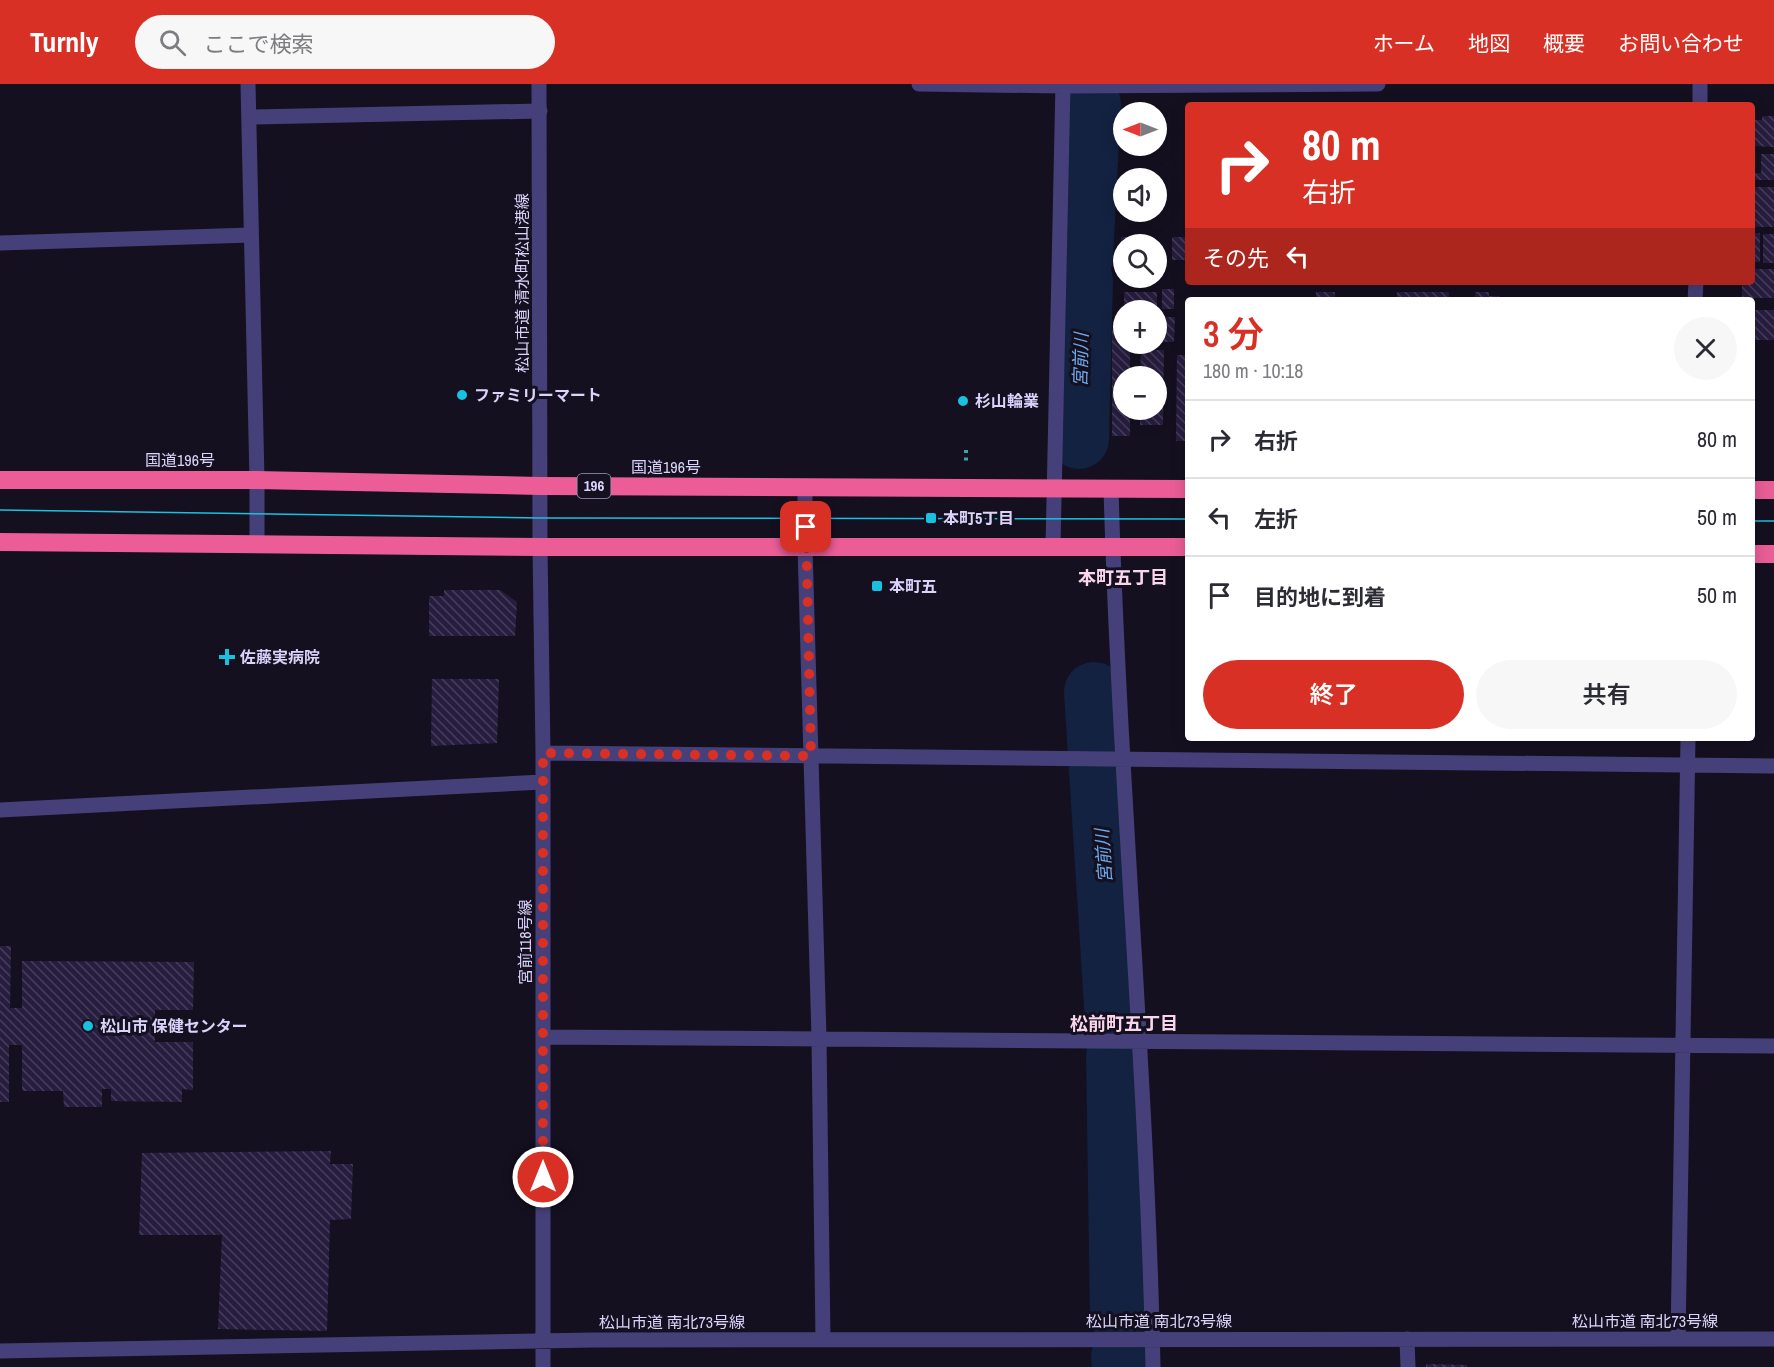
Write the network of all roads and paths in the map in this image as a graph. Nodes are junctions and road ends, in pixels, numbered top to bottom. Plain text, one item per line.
1 (248, 84) edge
2 (539, 84) edge
3 (919, 84) edge
4 (1378, 84) edge
5 (1700, 84) edge
6 (1063, 85) edge
7 (1700, 102) edge
8 (540, 111) junction
9 (250, 117) junction
10 (251, 235) junction
11 (0, 243) edge
12 (0, 480) edge
13 (257, 480) junction
14 (540, 486) junction
15 (806, 488) junction
16 (1053, 488) junction
17 (1111, 488) junction
18 (1185, 489) edge
19 (1755, 490) edge
20 (1774, 490) edge
21 (540, 518) joint
22 (0, 542) edge
23 (257, 545) junction
24 (1053, 546) junction
25 (1112, 546) junction
26 (540, 547) junction
27 (806, 547) junction
28 (1185, 547) edge
29 (1755, 554) edge
30 (1774, 554) edge
31 (1688, 741) edge
32 (543, 753) junction
33 (811, 756) junction
34 (1123, 758) junction
35 (1688, 766) junction
36 (1774, 766) edge
37 (543, 782) junction
38 (0, 810) edge
39 (543, 1037) junction
40 (819, 1038) junction
41 (1140, 1041) junction
42 (1683, 1045) junction
43 (1774, 1046) edge
44 (823, 1339) junction
45 (1152, 1339) junction
46 (1407, 1339) junction
47 (1678, 1339) junction
48 (1774, 1339) edge
49 (543, 1340) junction
50 (0, 1351) edge
51 (543, 1367) edge
52 (1153, 1367) edge
53 (1408, 1367) edge

1 - 9 street
2 - 8 street, 松山市道 清水町松山港線
3 - 6 street
4 - 6 street
5 - 7 street
6 - 16 street
8 - 9 street
8 - 14 street, 松山市道 清水町松山港線
9 - 10 street
10 - 11 street
10 - 13 street
12 - 13 highway, 国道196号 / 196
13 - 14 highway, 国道196号 / 196
13 - 23 street
14 - 15 highway, 国道196号 / 196
14 - 21 street, 松山市道 清水町松山港線
15 - 16 highway, 国道196号 / 196
15 - 27 street
16 - 17 highway, 国道196号 / 196
16 - 24 street
17 - 18 highway, 国道196号 / 196
17 - 25 street
19 - 20 highway
21 - 26 street, 宮前118号線
22 - 23 highway
23 - 26 highway
24 - 25 highway
24 - 27 highway
25 - 28 highway
25 - 34 street
26 - 27 highway
26 - 32 street, 宮前118号線
27 - 33 street
29 - 30 highway
31 - 35 street
32 - 33 street
32 - 37 street, 宮前118号線
33 - 34 street
33 - 40 street
34 - 35 street
34 - 41 street
35 - 36 street
35 - 42 street
37 - 38 street
37 - 39 street, 宮前118号線
39 - 40 street
39 - 49 street, 宮前118号線
40 - 41 street
40 - 44 street
41 - 42 street
41 - 45 street
42 - 43 street
42 - 47 street
44 - 45 street, 松山市道 南北73号線
44 - 49 street, 松山市道 南北73号線
45 - 46 street, 松山市道 南北73号線
45 - 52 street
46 - 47 street, 松山市道 南北73号線
46 - 53 street
47 - 48 street, 松山市道 南北73号線
49 - 50 street, 松山市道 南北73号線
49 - 51 street, 宮前118号線

